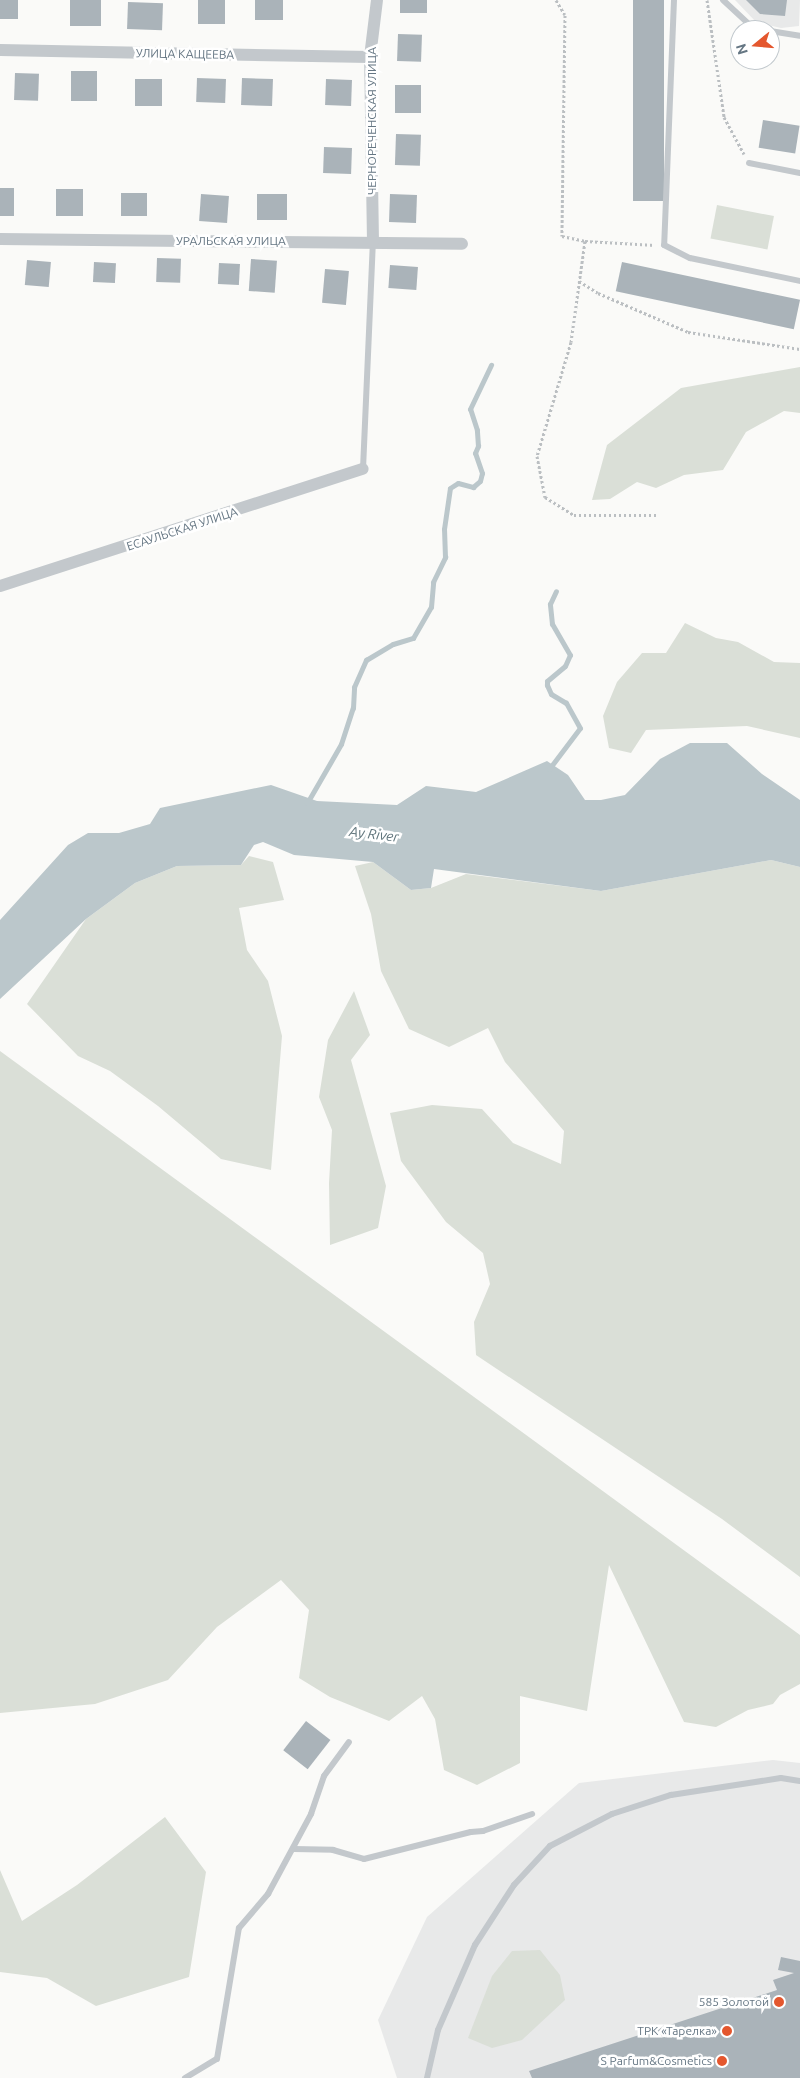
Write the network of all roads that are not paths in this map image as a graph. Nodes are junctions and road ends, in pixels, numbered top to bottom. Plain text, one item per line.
1 (377, 0) edge
2 (674, 0) edge
3 (723, 0) edge
4 (745, 20) edge
5 (780, 32) edge
6 (800, 36) edge
7 (0, 50) edge
8 (370, 57) junction
9 (748, 164) road end
10 (800, 173) edge
11 (0, 239) edge
12 (373, 242) junction
13 (462, 244) dead end
14 (800, 281) edge
15 (363, 469) joint
16 (0, 586) edge
17 (348, 1742) dead end
18 (800, 1781) edge
19 (532, 1814) dead end
20 (294, 1849) junction
21 (185, 2078) edge
22 (428, 2078) edge

1 - 8 street, ЧЕРНОРЕЧЕНСКАЯ УЛИЦА
2 - 14 lane
3 - 4 lane
5 - 6 lane
7 - 8 street, УЛИЦА КАЩЕЕВА
8 - 12 street, ЧЕРНОРЕЧЕНСКАЯ УЛИЦА
9 - 10 lane
11 - 12 street, УРАЛЬСКАЯ УЛИЦА
12 - 13 street, УРАЛЬСКАЯ УЛИЦА
12 - 15 lane
15 - 16 street, ЕСАУЛЬСКАЯ УЛИЦА
17 - 20 lane
18 - 22 lane
19 - 20 lane
20 - 21 lane

